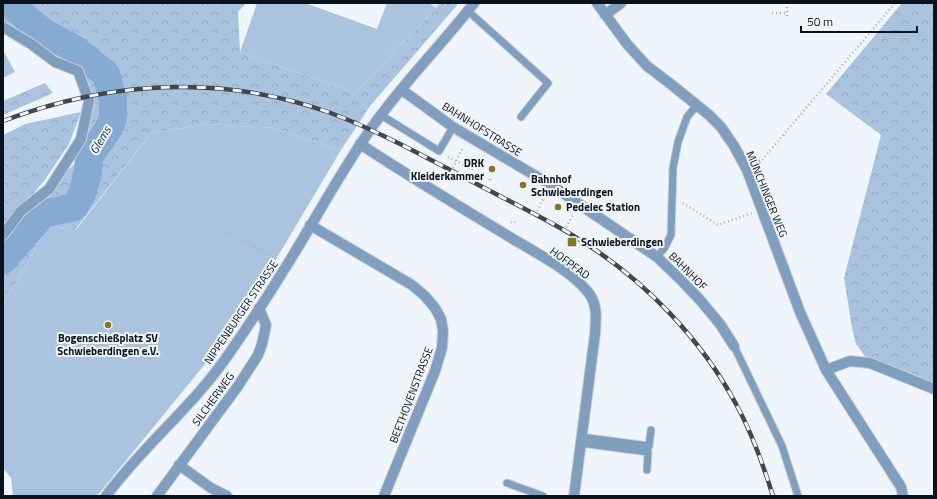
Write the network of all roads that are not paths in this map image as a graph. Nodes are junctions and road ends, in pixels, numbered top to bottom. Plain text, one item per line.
1 (474, 3) edge
2 (597, 3) edge
3 (621, 3) edge
4 (468, 12) junction
5 (604, 15) junction
6 (3, 28) edge
7 (402, 90) junction
8 (697, 105) junction
9 (380, 115) junction
10 (521, 117) dead end
11 (453, 127) junction
12 (360, 144) junction
13 (551, 185) joint
14 (310, 225) junction
15 (3, 235) edge
16 (657, 257) junction
17 (259, 308) junction
18 (734, 346) joint
19 (826, 370) junction
20 (934, 389) edge
21 (651, 430) dead end
22 (581, 440) junction
23 (179, 465) junction
24 (647, 470) dead end
25 (507, 483) dead end
26 (106, 496) edge
27 (156, 496) edge
28 (227, 496) edge
29 (384, 496) edge
30 (543, 496) edge
31 (574, 496) edge
32 (798, 496) edge
33 (903, 496) edge

1 - 4 street
2 - 5 street, MÜNCHINGER WEG
3 - 5 street
4 - 7 street
4 - 10 lane
5 - 8 street, MÜNCHINGER WEG
6 - 15 street
7 - 9 street
7 - 11 street, BAHNHOFSTRASSE
8 - 16 lane
8 - 19 street, MÜNCHINGER WEG
9 - 11 lane
9 - 12 street
11 - 13 street, BAHNHOFSTRASSE
12 - 14 street, NIPPENBURGER STRASSE
12 - 22 street, HOFPFAD
13 - 16 street, BAHNHOF
14 - 17 street, NIPPENBURGER STRASSE
14 - 29 street, BEETHOVENSTRASSE
16 - 18 street, BAHNHOF
17 - 23 street, SILCHERWEG
17 - 26 street, NIPPENBURGER STRASSE
18 - 32 lane
19 - 20 street
19 - 33 street, MÜNCHINGER WEG
21 - 22 lane
22 - 24 lane
22 - 31 street, HOFPFAD
23 - 27 street, SILCHERWEG
23 - 28 street
25 - 30 lane

